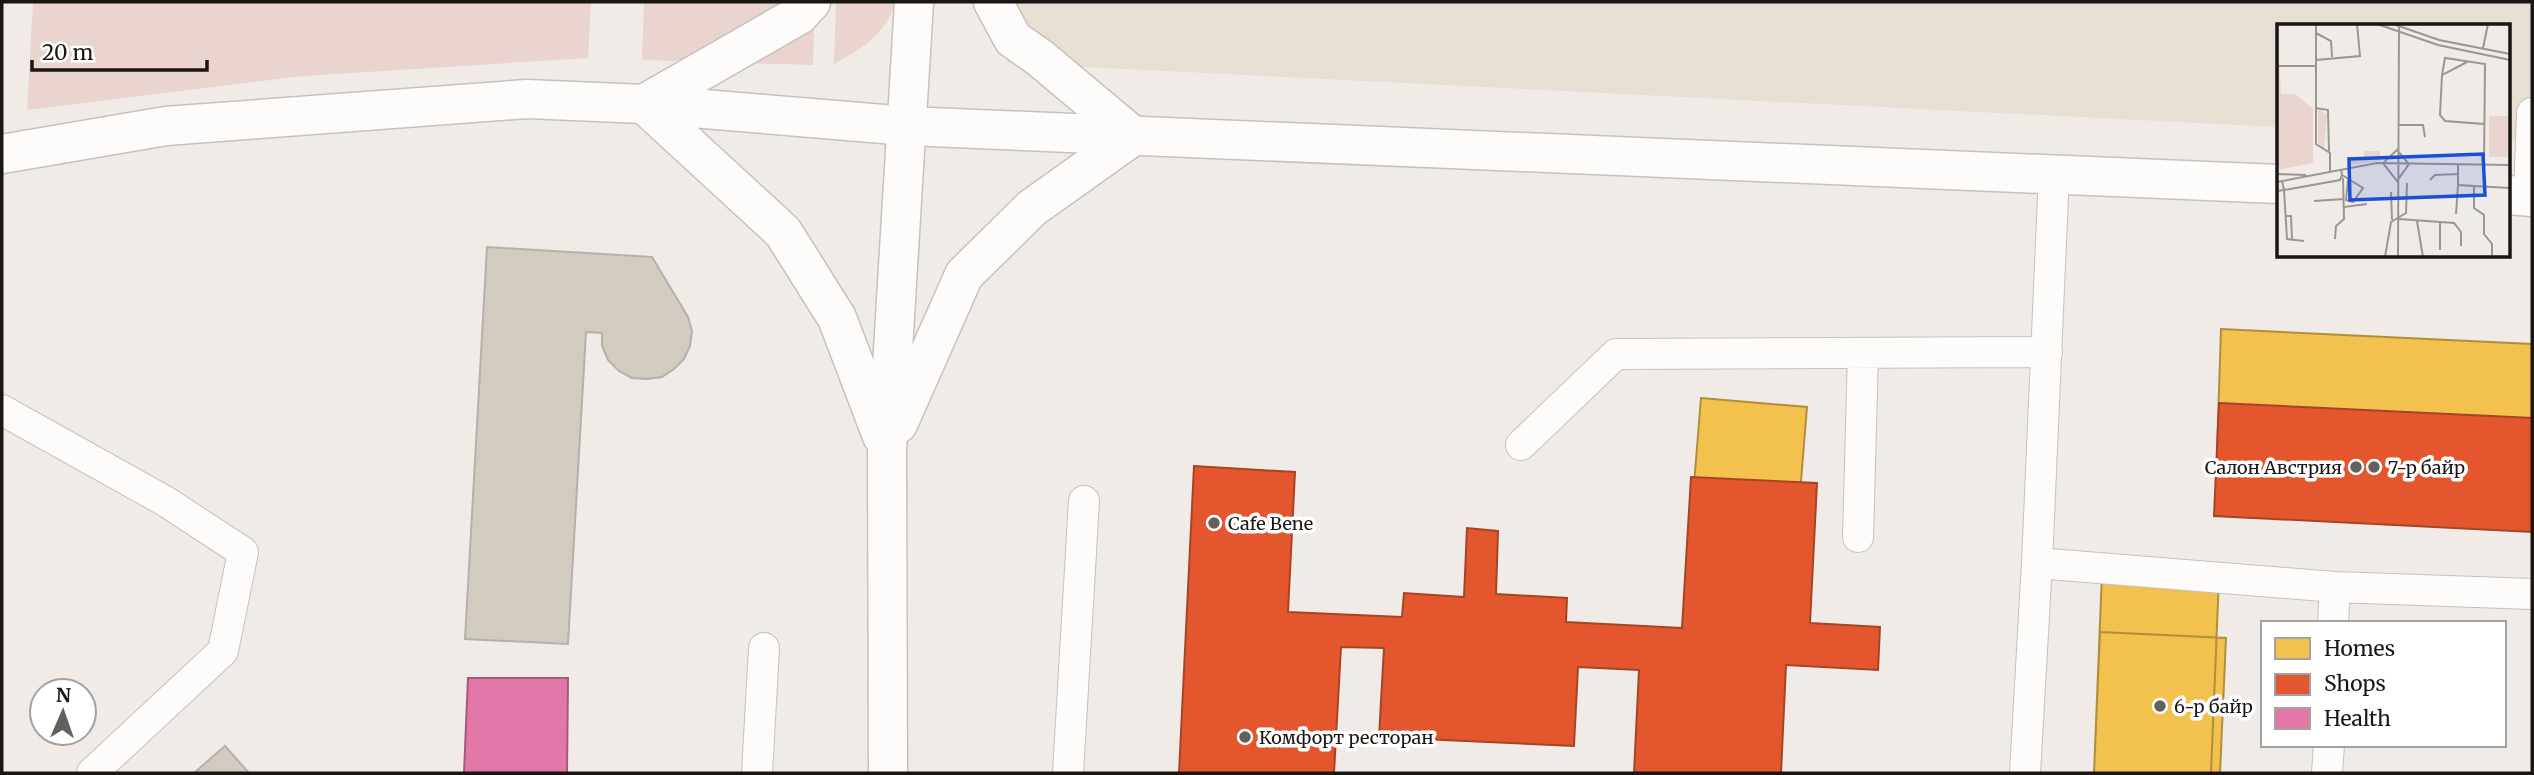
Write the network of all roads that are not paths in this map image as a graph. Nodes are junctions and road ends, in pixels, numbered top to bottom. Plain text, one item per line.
1 (811, 2) edge
2 (914, 2) edge
3 (993, 2) edge
4 (644, 104) junction
5 (2532, 113) edge
6 (907, 126) junction
7 (1133, 136) junction
8 (2, 154) edge
9 (2054, 173) junction
10 (2277, 184) edge
11 (2523, 196) edge
12 (2047, 352) junction
13 (1863, 353) junction
14 (2, 410) edge
15 (1521, 445) dead end
16 (887, 449) junction
17 (1084, 500) dead end
18 (1858, 537) dead end
19 (2037, 563) junction
20 (2335, 587) junction
21 (2532, 594) edge
22 (2333, 621) edge
23 (764, 648) dead end
24 (2329, 747) edge
25 (92, 773) edge
26 (757, 773) edge
27 (888, 773) edge
28 (1068, 773) edge
29 (2025, 773) edge
30 (2328, 773) edge

1 - 4 street
2 - 6 street
3 - 7 street
4 - 6 street
4 - 8 street
4 - 16 street
5 - 11 lane
6 - 7 street
6 - 16 street
7 - 9 street
7 - 16 street
9 - 10 street
9 - 12 lane
12 - 13 lane
12 - 19 lane
13 - 15 lane
13 - 18 lane
14 - 25 lane
16 - 27 street
17 - 28 lane
19 - 20 lane
19 - 29 lane
20 - 21 lane
20 - 22 lane
23 - 26 lane
24 - 30 lane

